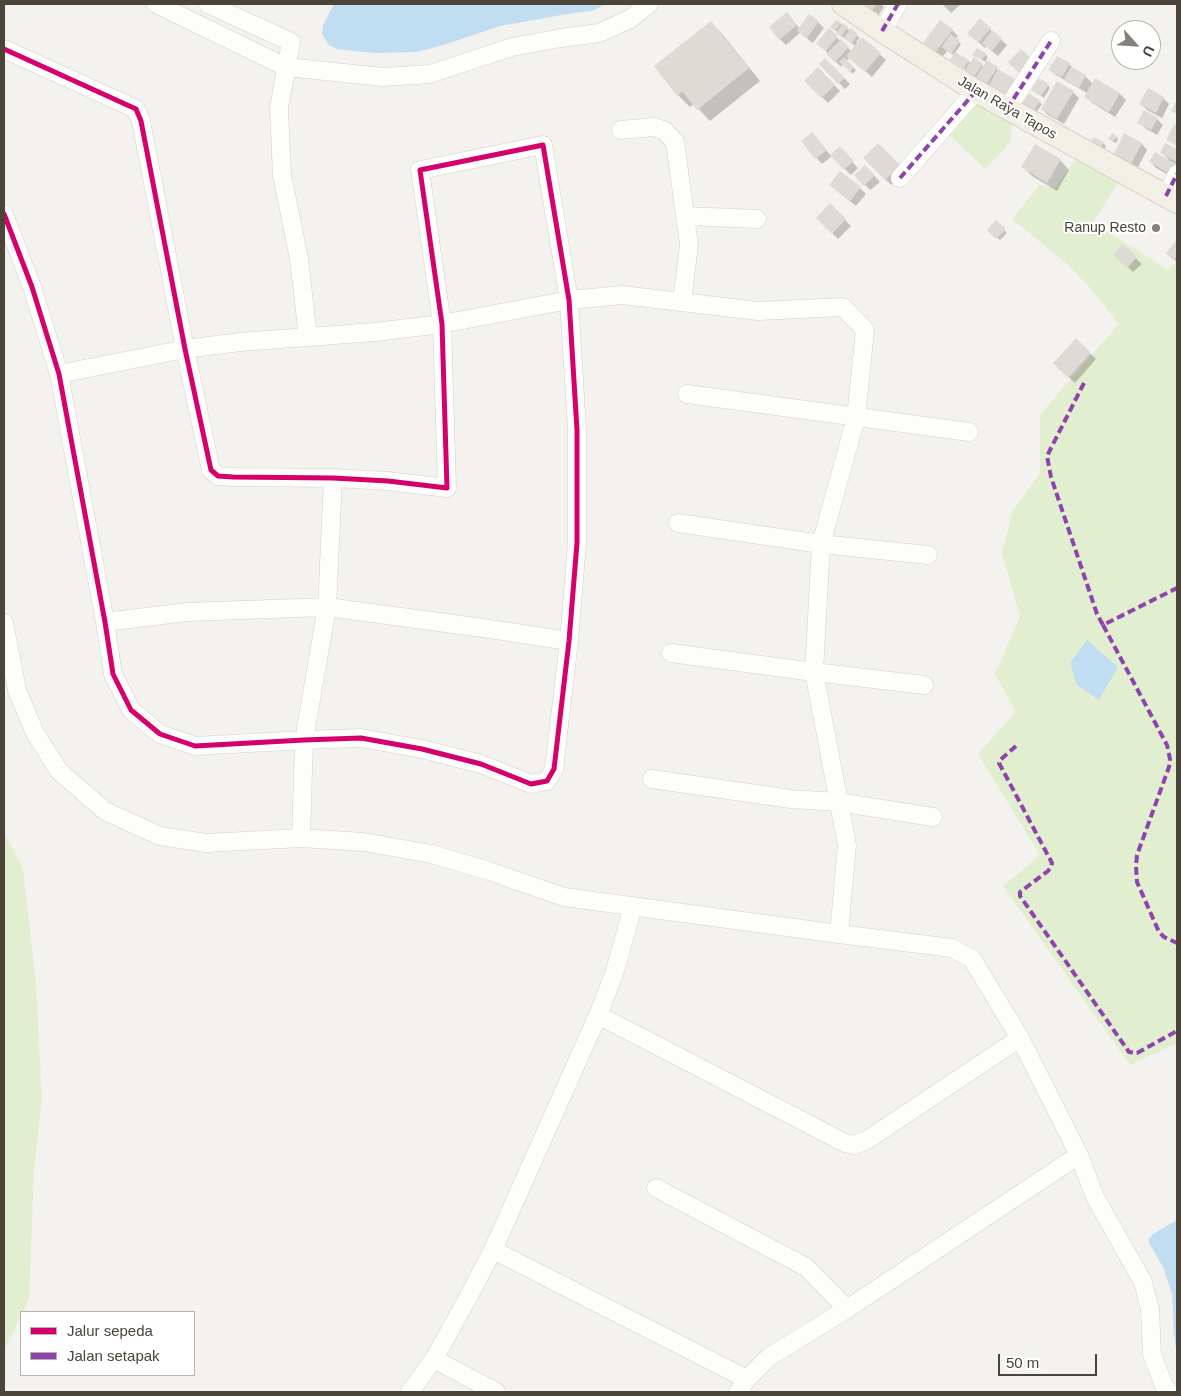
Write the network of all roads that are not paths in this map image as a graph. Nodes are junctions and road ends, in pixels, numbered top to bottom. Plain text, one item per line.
1 (156, 4) edge
2 (208, 4) edge
3 (649, 4) edge
4 (843, 4) edge
5 (898, 4) edge
6 (882, 31) junction
7 (1050, 41) dead end
8 (4, 49) edge
9 (286, 67) junction
10 (976, 91) junction
11 (1007, 109) junction
12 (621, 130) dead end
13 (1177, 174) edge
14 (900, 178) dead end
15 (1172, 199) edge
16 (4, 214) edge
17 (685, 216) junction
18 (757, 219) dead end
19 (569, 300) junction
20 (682, 302) junction
21 (442, 324) junction
22 (308, 336) junction
23 (185, 349) junction
24 (58, 374) junction
25 (687, 394) dead end
26 (856, 418) junction
27 (969, 432) dead end
28 (333, 478) junction
29 (678, 523) dead end
30 (821, 544) junction
31 (928, 555) dead end
32 (327, 607) junction
33 (105, 622) junction
34 (4, 623) edge
35 (570, 641) junction
36 (671, 652) dead end
37 (814, 672) junction
38 (924, 684) dead end
39 (304, 740) junction
40 (652, 779) dead end
41 (838, 802) junction
42 (933, 817) dead end
43 (301, 838) junction
44 (633, 907) junction
45 (839, 934) junction
46 (598, 1015) junction
47 (1020, 1038) junction
48 (1079, 1155) junction
49 (656, 1188) dead end
50 (493, 1250) junction
51 (847, 1309) junction
52 (434, 1359) junction
53 (742, 1386) edge
54 (410, 1392) edge
55 (496, 1392) edge
56 (1169, 1392) edge

1 - 9 street
2 - 9 street
3 - 9 street
4 - 6 main road, Jalan Raya Tapos
5 - 6 street
6 - 10 main road, Jalan Raya Tapos
7 - 11 street
8 - 23 street
9 - 22 street
10 - 11 main road, Jalan Raya Tapos
10 - 14 street
11 - 15 main road, Jalan Raya Tapos
12 - 17 street
13 - 15 street
16 - 24 street
17 - 18 street
17 - 20 street
19 - 20 street
19 - 21 street
19 - 21 street
19 - 35 street
20 - 26 street
21 - 22 street
21 - 28 street
22 - 23 street
23 - 24 street
23 - 28 street
24 - 33 street
25 - 26 street
26 - 27 street
26 - 30 street
28 - 32 street
29 - 30 street
30 - 31 street
30 - 37 street
32 - 33 street
32 - 35 street
32 - 39 street
33 - 39 street
34 - 43 street
35 - 39 street
36 - 37 street
37 - 38 street
37 - 41 street
39 - 43 street
40 - 41 street
41 - 42 street
41 - 45 street
43 - 44 street
44 - 45 street
44 - 46 street
45 - 47 street
46 - 47 street
46 - 50 street
47 - 48 street
48 - 51 street
48 - 56 street
49 - 51 street
50 - 52 street
50 - 53 street
51 - 53 street
52 - 54 street
52 - 55 street

